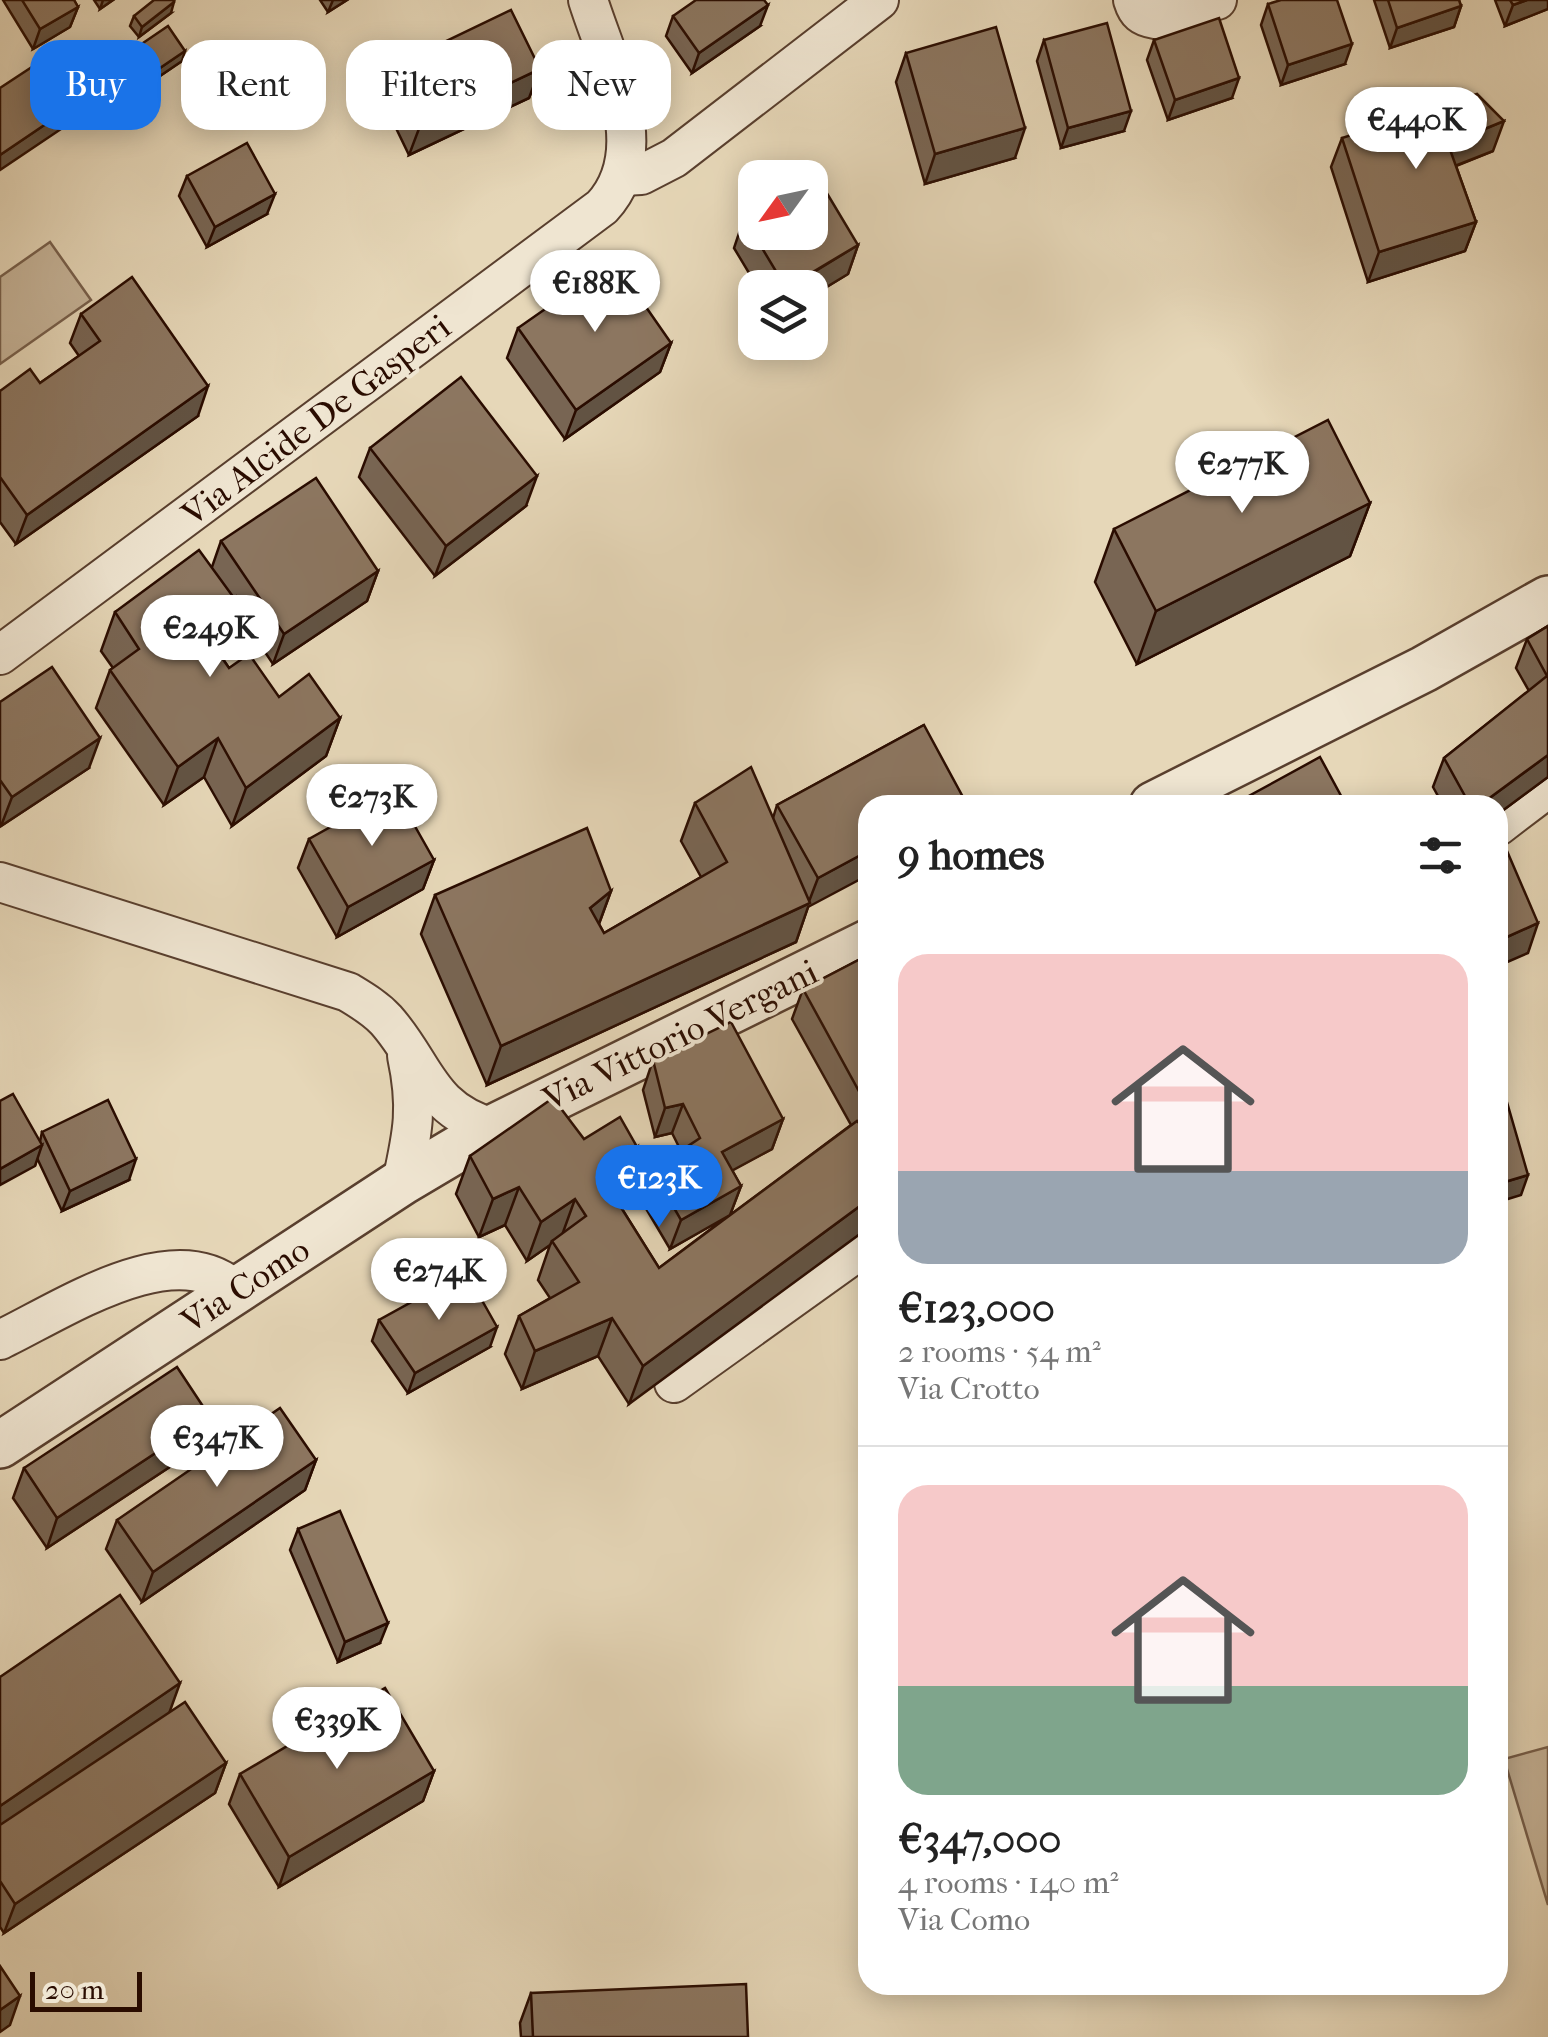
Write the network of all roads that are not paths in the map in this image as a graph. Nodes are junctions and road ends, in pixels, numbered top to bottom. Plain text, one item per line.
1 (588, 0) edge
2 (879, 0) edge
3 (1133, 0) edge
4 (1217, 0) edge
5 (623, 176) junction
6 (1548, 599) edge
7 (0, 655) edge
8 (1548, 788) edge
9 (1173, 795) edge
10 (1508, 818) edge
11 (0, 882) edge
12 (858, 948) edge
13 (406, 1049) junction
14 (493, 1128) junction
15 (402, 1182) junction
16 (858, 1251) edge
17 (236, 1291) junction
18 (0, 1340) edge
19 (674, 1383) edge
20 (0, 1445) edge

1 - 5 street
2 - 5 street
3 - 4 street
5 - 7 street, Via Alcide De Gasperi
6 - 9 street
8 - 10 street
11 - 13 street
12 - 14 street, Via Vittorio Vergani
13 - 14 street
13 - 15 street
14 - 15 street, Via Como
15 - 17 street, Via Como
16 - 19 street
17 - 18 street
17 - 20 street, Via Como

